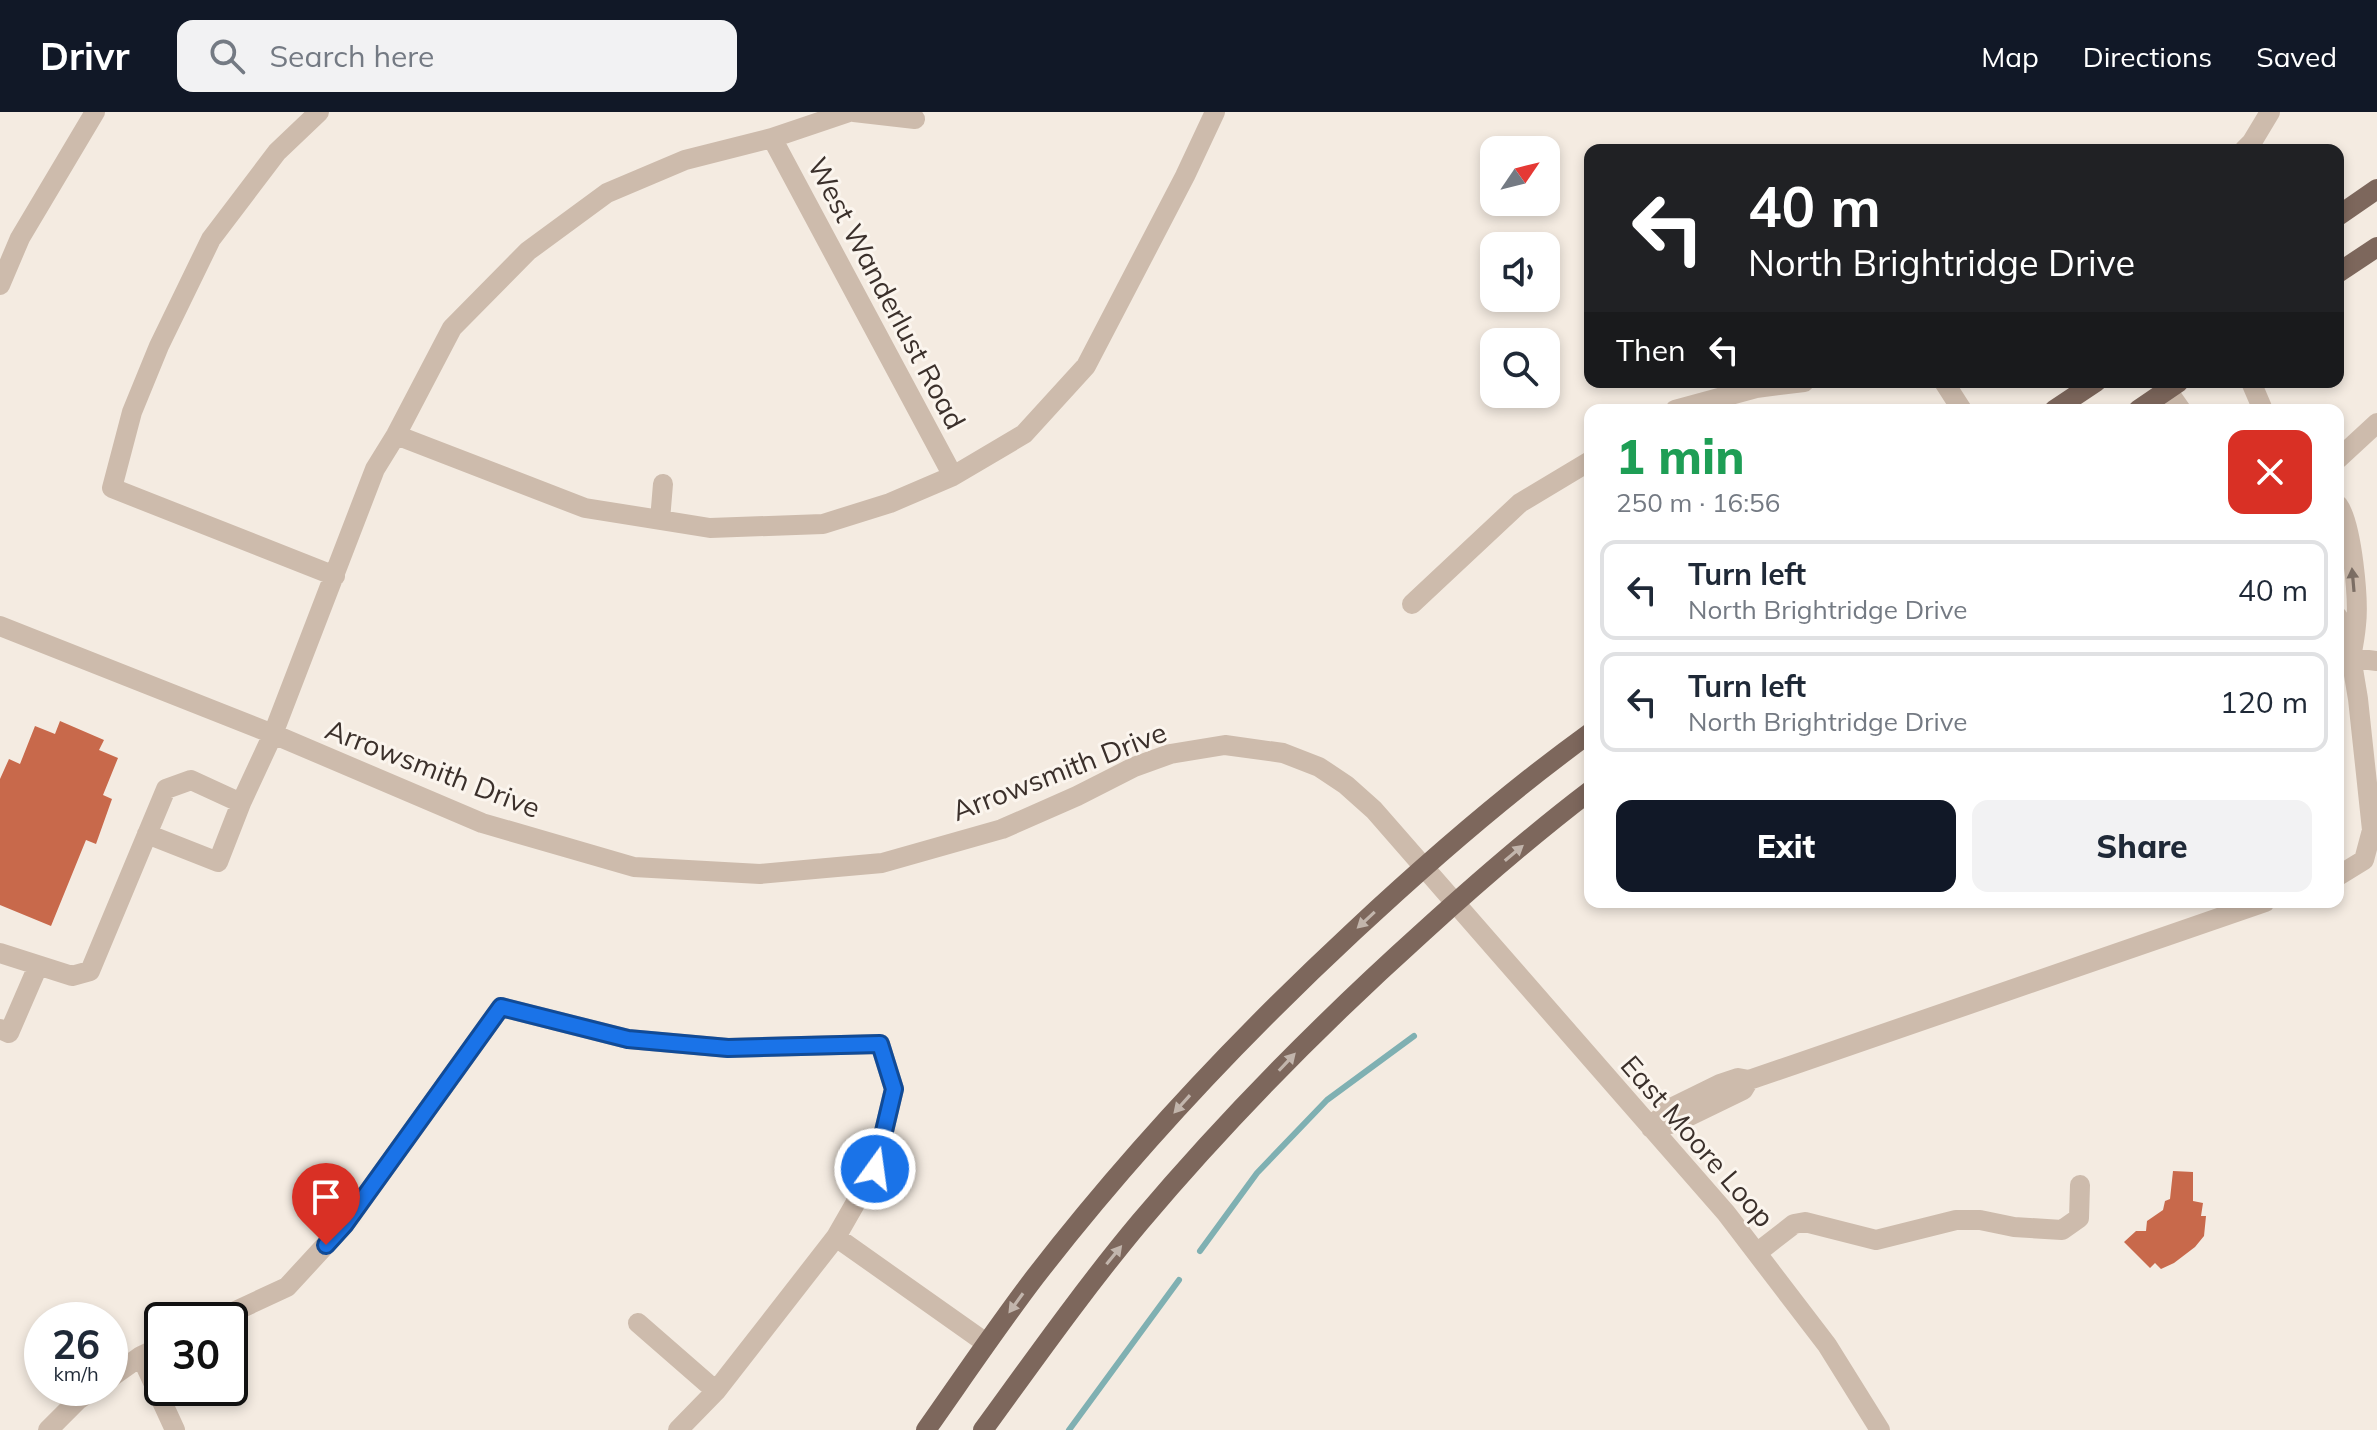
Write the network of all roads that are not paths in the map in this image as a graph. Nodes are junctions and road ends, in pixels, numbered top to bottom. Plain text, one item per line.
1 (95, 112) edge
2 (319, 112) edge
3 (852, 112) edge
4 (1215, 112) edge
5 (2270, 112) edge
6 (915, 119) dead end
7 (772, 138) junction
8 (2250, 144) edge
9 (2377, 189) edge
10 (2344, 212) edge
11 (2377, 247) edge
12 (2344, 269) edge
13 (0, 285) edge
14 (1756, 388) edge
15 (2087, 388) edge
16 (2170, 388) edge
17 (1697, 404) edge
18 (2063, 404) edge
19 (2147, 404) edge
20 (2377, 423) edge
21 (396, 435) junction
22 (2344, 453) edge
23 (1584, 465) edge
24 (953, 476) junction
25 (663, 484) dead end
26 (2344, 513) edge
27 (660, 520) junction
28 (335, 576) junction
29 (1412, 604) dead end
30 (0, 626) edge
31 (2344, 657) edge
32 (2377, 661) edge
33 (273, 734) junction
34 (1584, 738) edge
35 (1584, 796) edge
36 (241, 803) junction
37 (147, 834) junction
38 (1423, 867) junction
39 (2344, 872) edge
40 (1455, 904) junction
41 (2248, 908) edge
42 (0, 953) edge
43 (38, 966) junction
44 (0, 1029) edge
45 (1651, 1128) junction
46 (2080, 1185) dead end
47 (836, 1237) junction
48 (1758, 1252) junction
49 (248, 1305) edge
50 (638, 1323) dead end
51 (986, 1343) junction
52 (144, 1355) edge
53 (141, 1356) junction
54 (128, 1365) edge
55 (716, 1391) junction
56 (72, 1406) edge
57 (48, 1430) edge
58 (175, 1430) edge
59 (678, 1430) edge
60 (926, 1430) edge
61 (983, 1430) edge
62 (1880, 1430) edge

1 - 13 street
2 - 28 street
3 - 6 street
3 - 7 street
4 - 24 street
5 - 8 street
7 - 21 street
7 - 24 street, West Wanderlust Road
9 - 10 main road
11 - 12 main road
14 - 17 street
15 - 18 main road
16 - 19 main road
20 - 22 street
21 - 27 street
21 - 28 street
23 - 29 street
24 - 27 street
25 - 27 street
31 -> 26 street
28 - 33 street
30 - 33 street, Arrowsmith Drive
31 - 32 street
31 - 39 street
33 - 36 street
33 - 38 street, Arrowsmith Drive
34 - 38 main road
40 -> 35 main road
36 - 37 street
36 - 37 street
37 - 43 street
38 - 40 street, Arrowsmith Drive
38 -> 51 main road
40 - 45 street, East Moore Loop
61 -> 40 main road
41 - 45 street
42 - 43 street
43 - 44 street
45 - 48 street, East Moore Loop
46 - 48 street
47 - 49 street
47 - 51 street
47 - 55 street
48 - 62 street, East Moore Loop
50 - 55 street
51 - 60 main road
52 - 53 street
53 - 54 street
53 - 58 street
55 - 59 street
56 - 57 street

